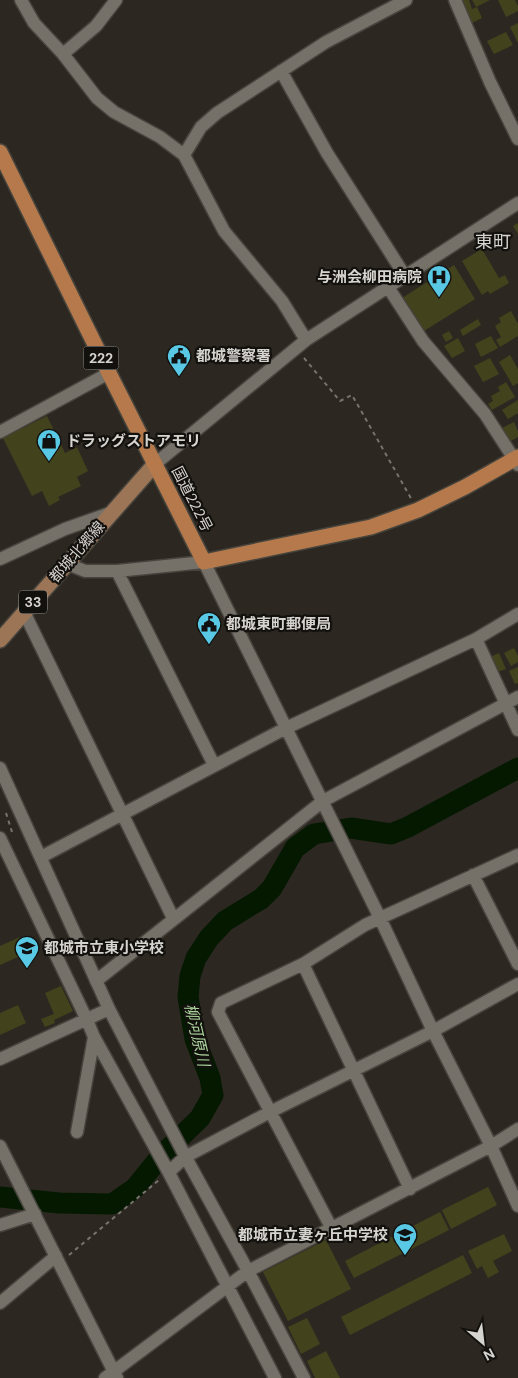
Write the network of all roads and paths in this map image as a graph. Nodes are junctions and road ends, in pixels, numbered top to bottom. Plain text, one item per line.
1 (21, 0) edge
2 (116, 0) edge
3 (406, 0) edge
4 (455, 0) edge
5 (63, 54) junction
6 (281, 71) junction
7 (518, 139) edge
8 (1, 155) edge
9 (184, 155) junction
10 (518, 203) edge
11 (405, 276) junction
12 (388, 287) junction
13 (306, 340) junction
14 (296, 349) junction
15 (108, 373) junction
16 (0, 432) edge
17 (517, 460) edge
18 (155, 464) junction
19 (418, 510) junction
20 (110, 514) junction
21 (0, 559) edge
22 (204, 562) junction
23 (68, 564) junction
24 (117, 571) junction
25 (24, 612) junction
26 (518, 614) edge
27 (476, 639) junction
28 (0, 640) edge
29 (518, 697) edge
30 (506, 704) junction
31 (286, 728) junction
32 (518, 730) edge
33 (214, 766) junction
34 (0, 768) edge
35 (323, 801) junction
36 (124, 814) junction
37 (0, 838) edge
38 (518, 855) edge
39 (41, 857) junction
40 (473, 876) junction
41 (173, 918) junction
42 (380, 918) junction
43 (303, 964) junction
44 (518, 964) edge
45 (96, 981) junction
46 (518, 984) edge
47 (109, 1010) junction
48 (87, 1020) junction
49 (433, 1032) junction
50 (94, 1037) junction
51 (0, 1059) edge
52 (355, 1071) junction
53 (270, 1112) junction
54 (518, 1129) edge
55 (77, 1132) dead end
56 (0, 1146) edge
57 (491, 1146) junction
58 (185, 1157) junction
59 (169, 1172) junction
60 (410, 1189) junction
61 (518, 1206) edge
62 (35, 1214) junction
63 (0, 1225) edge
64 (332, 1229) junction
65 (58, 1259) junction
66 (248, 1271) junction
67 (229, 1287) junction
68 (0, 1303) edge
69 (112, 1376) edge
70 (275, 1378) edge
71 (304, 1378) edge

1 - 5 street
2 - 5 street
3 - 6 street
4 - 7 street
5 - 9 street
6 - 9 street
6 - 11 street
8 - 15 highway, 国道222号 / 222
9 - 13 street
10 - 11 street
11 - 12 street
12 - 13 street
12 - 17 street
13 - 14 street
14 - 18 street
14 - 19 path
15 - 16 street
15 - 18 highway, 国道222号 / 222
17 - 19 highway
18 - 20 main road, 都城北郷線 / 33
18 - 22 highway, 国道222号 / 222
19 - 22 highway
20 - 21 street
20 - 23 main road, 都城北郷線 / 33
22 - 24 street
22 - 31 street
23 - 24 street
23 - 25 main road, 都城北郷線 / 33
24 - 33 street
25 - 28 main road, 都城北郷線 / 33
25 - 36 street
26 - 27 street
27 - 30 street
27 - 31 street
29 - 30 street
30 - 32 street
30 - 35 street
31 - 33 street
31 - 35 street
33 - 36 street
34 - 39 street
35 - 41 street
35 - 42 street
36 - 39 street
36 - 41 street
37 - 48 street
38 - 40 street
39 - 45 street
40 - 42 street
40 - 44 street
41 - 45 street
42 - 43 street
42 - 49 street
43 - 52 street
43 - 53 street
45 - 47 street
46 - 49 street
47 - 48 street
47 - 58 street
48 - 50 street
48 - 51 street
49 - 52 street
49 - 57 street
50 - 55 street
50 - 59 street
52 - 53 street
52 - 60 street
53 - 58 street
53 - 64 street
54 - 57 street
56 - 62 street
57 - 60 street
57 - 61 street
58 - 59 street
58 - 66 street
59 - 65 path
59 - 67 street
60 - 64 street
62 - 63 street
62 - 65 street
64 - 66 street
65 - 68 street
65 - 69 street
66 - 67 street
66 - 71 street
67 - 69 street
67 - 70 street

